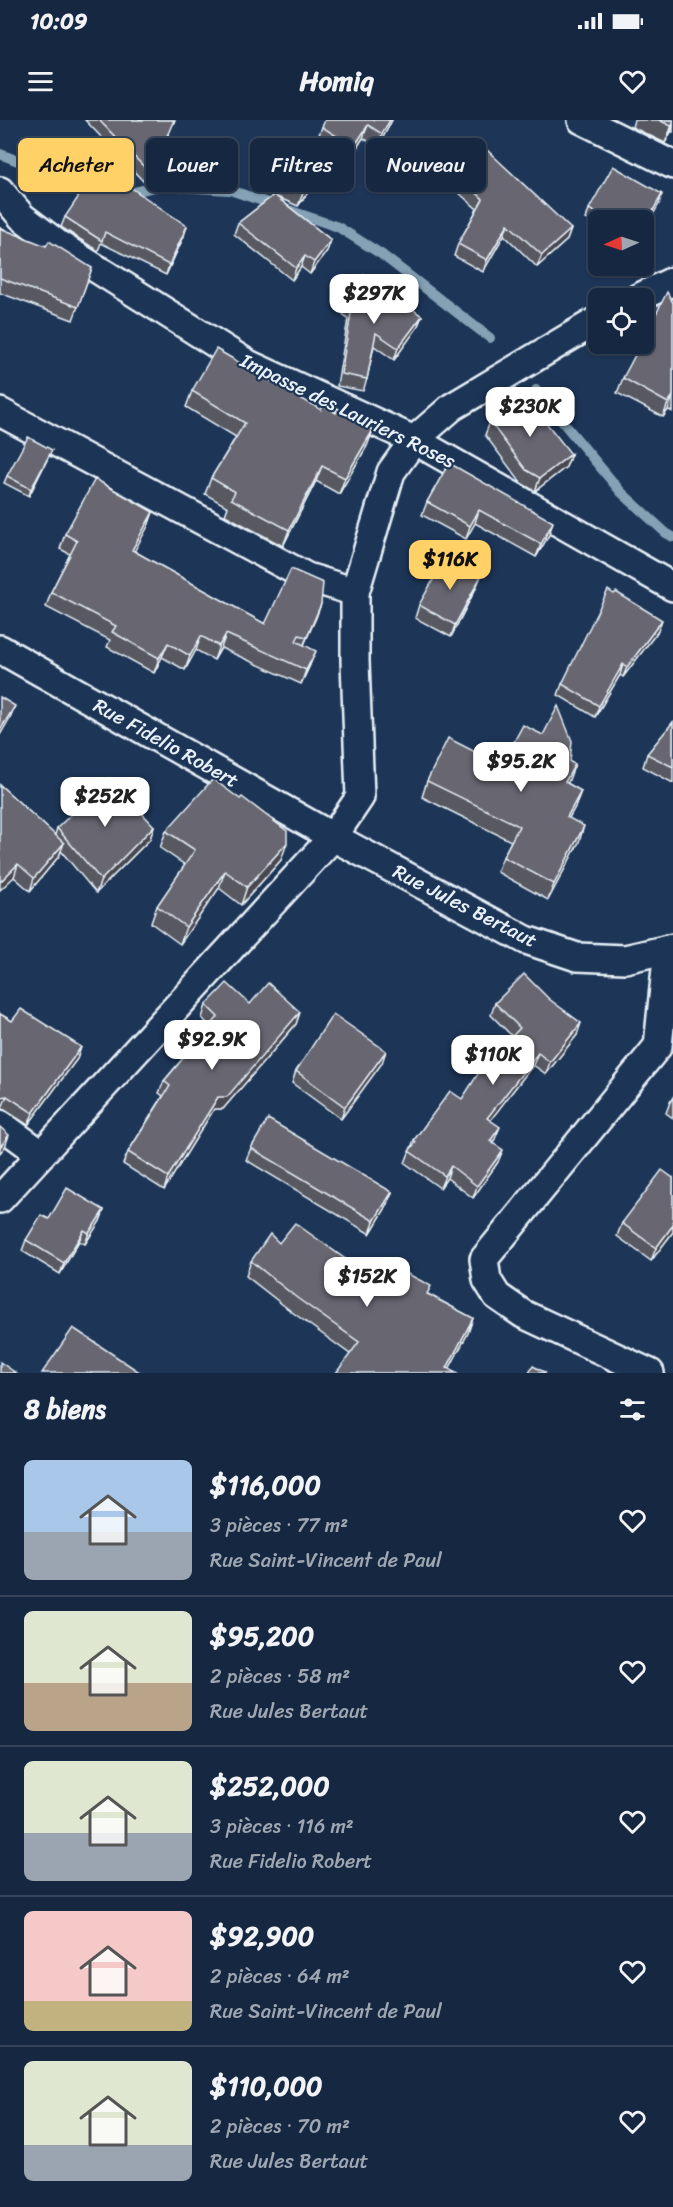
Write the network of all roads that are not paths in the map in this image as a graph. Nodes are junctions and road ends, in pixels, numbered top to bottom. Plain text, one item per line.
1 (582, 120) edge
2 (673, 165) edge
3 (0, 190) edge
4 (673, 281) edge
5 (654, 290) edge
6 (588, 326) edge
7 (0, 412) edge
8 (414, 440) junction
9 (673, 587) edge
10 (356, 592) junction
11 (0, 649) edge
12 (333, 837) junction
13 (671, 948) edge
14 (0, 1124) edge
15 (41, 1154) junction
16 (0, 1199) edge
17 (650, 1373) edge

1 - 2 street
3 - 8 street, Impasse des Lauriers Roses
4 - 5 street
6 - 8 street
7 - 10 street
8 - 9 street, Impasse des Lauriers Roses
8 - 10 street
10 - 12 street
11 - 12 street, Rue Fidelio Robert
12 - 13 street, Rue Jules Bertaut
12 - 15 street
13 - 17 street
14 - 15 street
15 - 16 street

